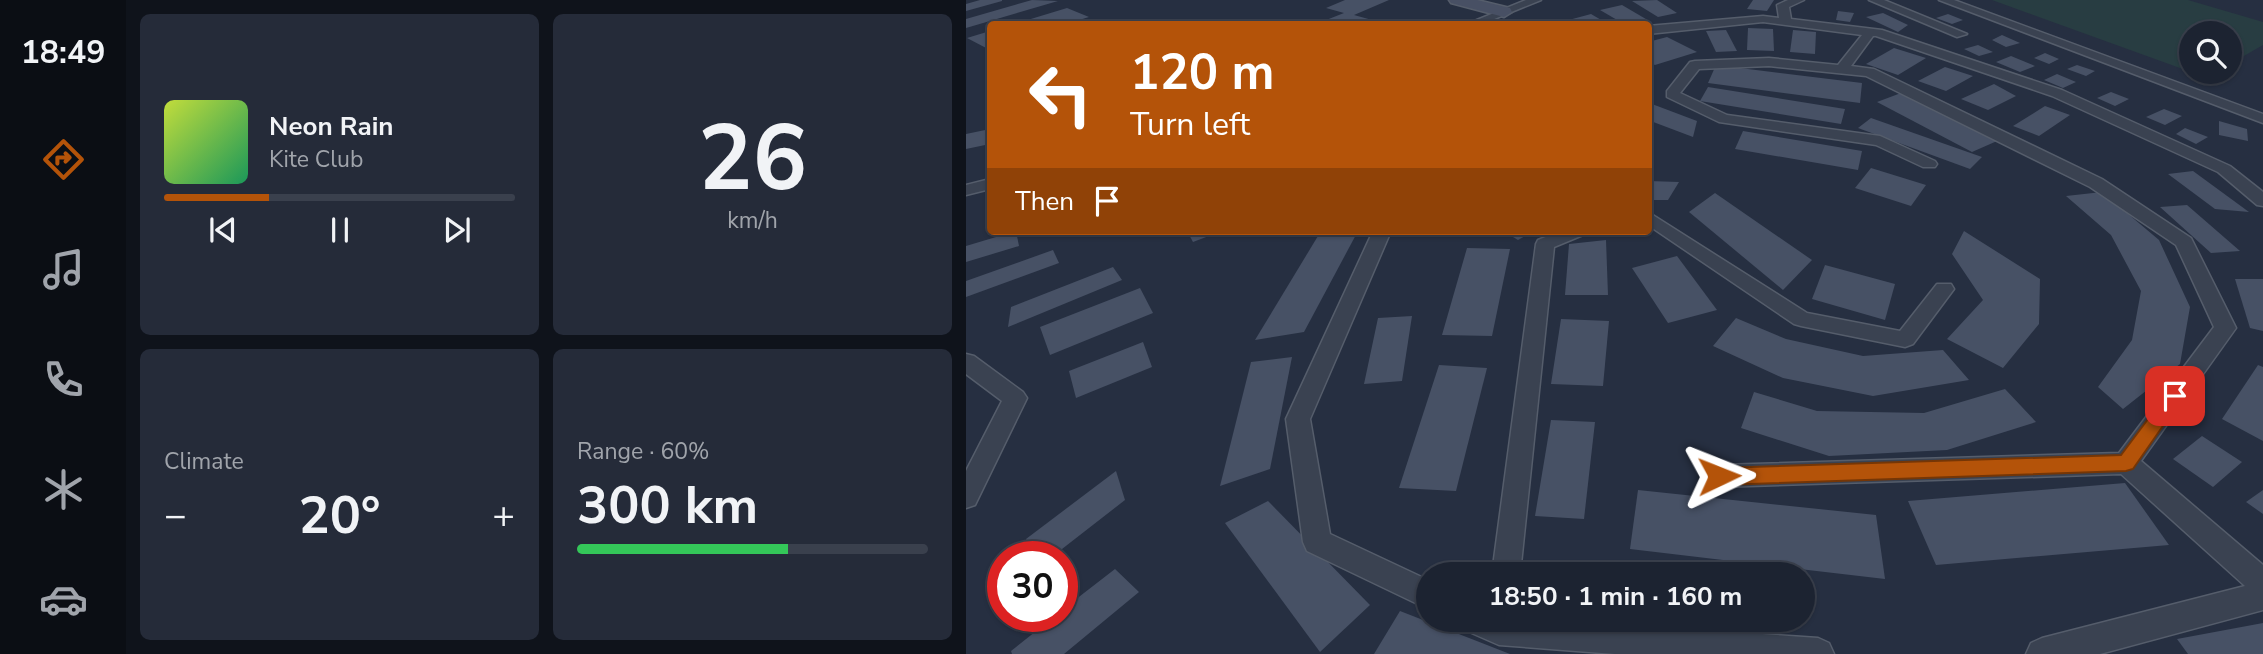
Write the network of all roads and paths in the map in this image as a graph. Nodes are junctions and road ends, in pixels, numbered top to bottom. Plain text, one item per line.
1 (1457, 0) edge
2 (1536, 0) edge
3 (1798, 0) edge
4 (1874, 0) edge
5 (1944, 0) edge
6 (1504, 12) junction
7 (1481, 21) edge
8 (1786, 22) junction
9 (1652, 30) edge
10 (1870, 32) junction
11 (1961, 34) dead end
12 (1842, 69) junction
13 (2263, 119) edge
14 (1929, 164) dead end
15 (987, 185) edge
16 (966, 190) edge
17 (2263, 201) edge
18 (1652, 220) edge
19 (1380, 235) edge
20 (1567, 235) edge
21 (1944, 289) dead end
22 (966, 362) edge
23 (2126, 463) junction
24 (1719, 476) dead end
25 (966, 497) edge
26 (1507, 562) edge
27 (2263, 584) edge
28 (1416, 589) edge
29 (2263, 596) edge
30 (1587, 632) edge
31 (1818, 654) edge
32 (2042, 654) edge

1 - 6 street
2 - 6 street
3 - 8 street
4 - 11 street
5 - 13 street
6 - 7 street
8 - 9 street
8 - 10 street
10 - 12 street
10 - 17 street
12 - 14 street
12 - 23 street
15 - 16 street
18 - 21 street
19 - 28 street
20 - 26 street
22 - 25 street
23 - 24 street
23 - 27 street
29 - 32 street
30 - 31 street

